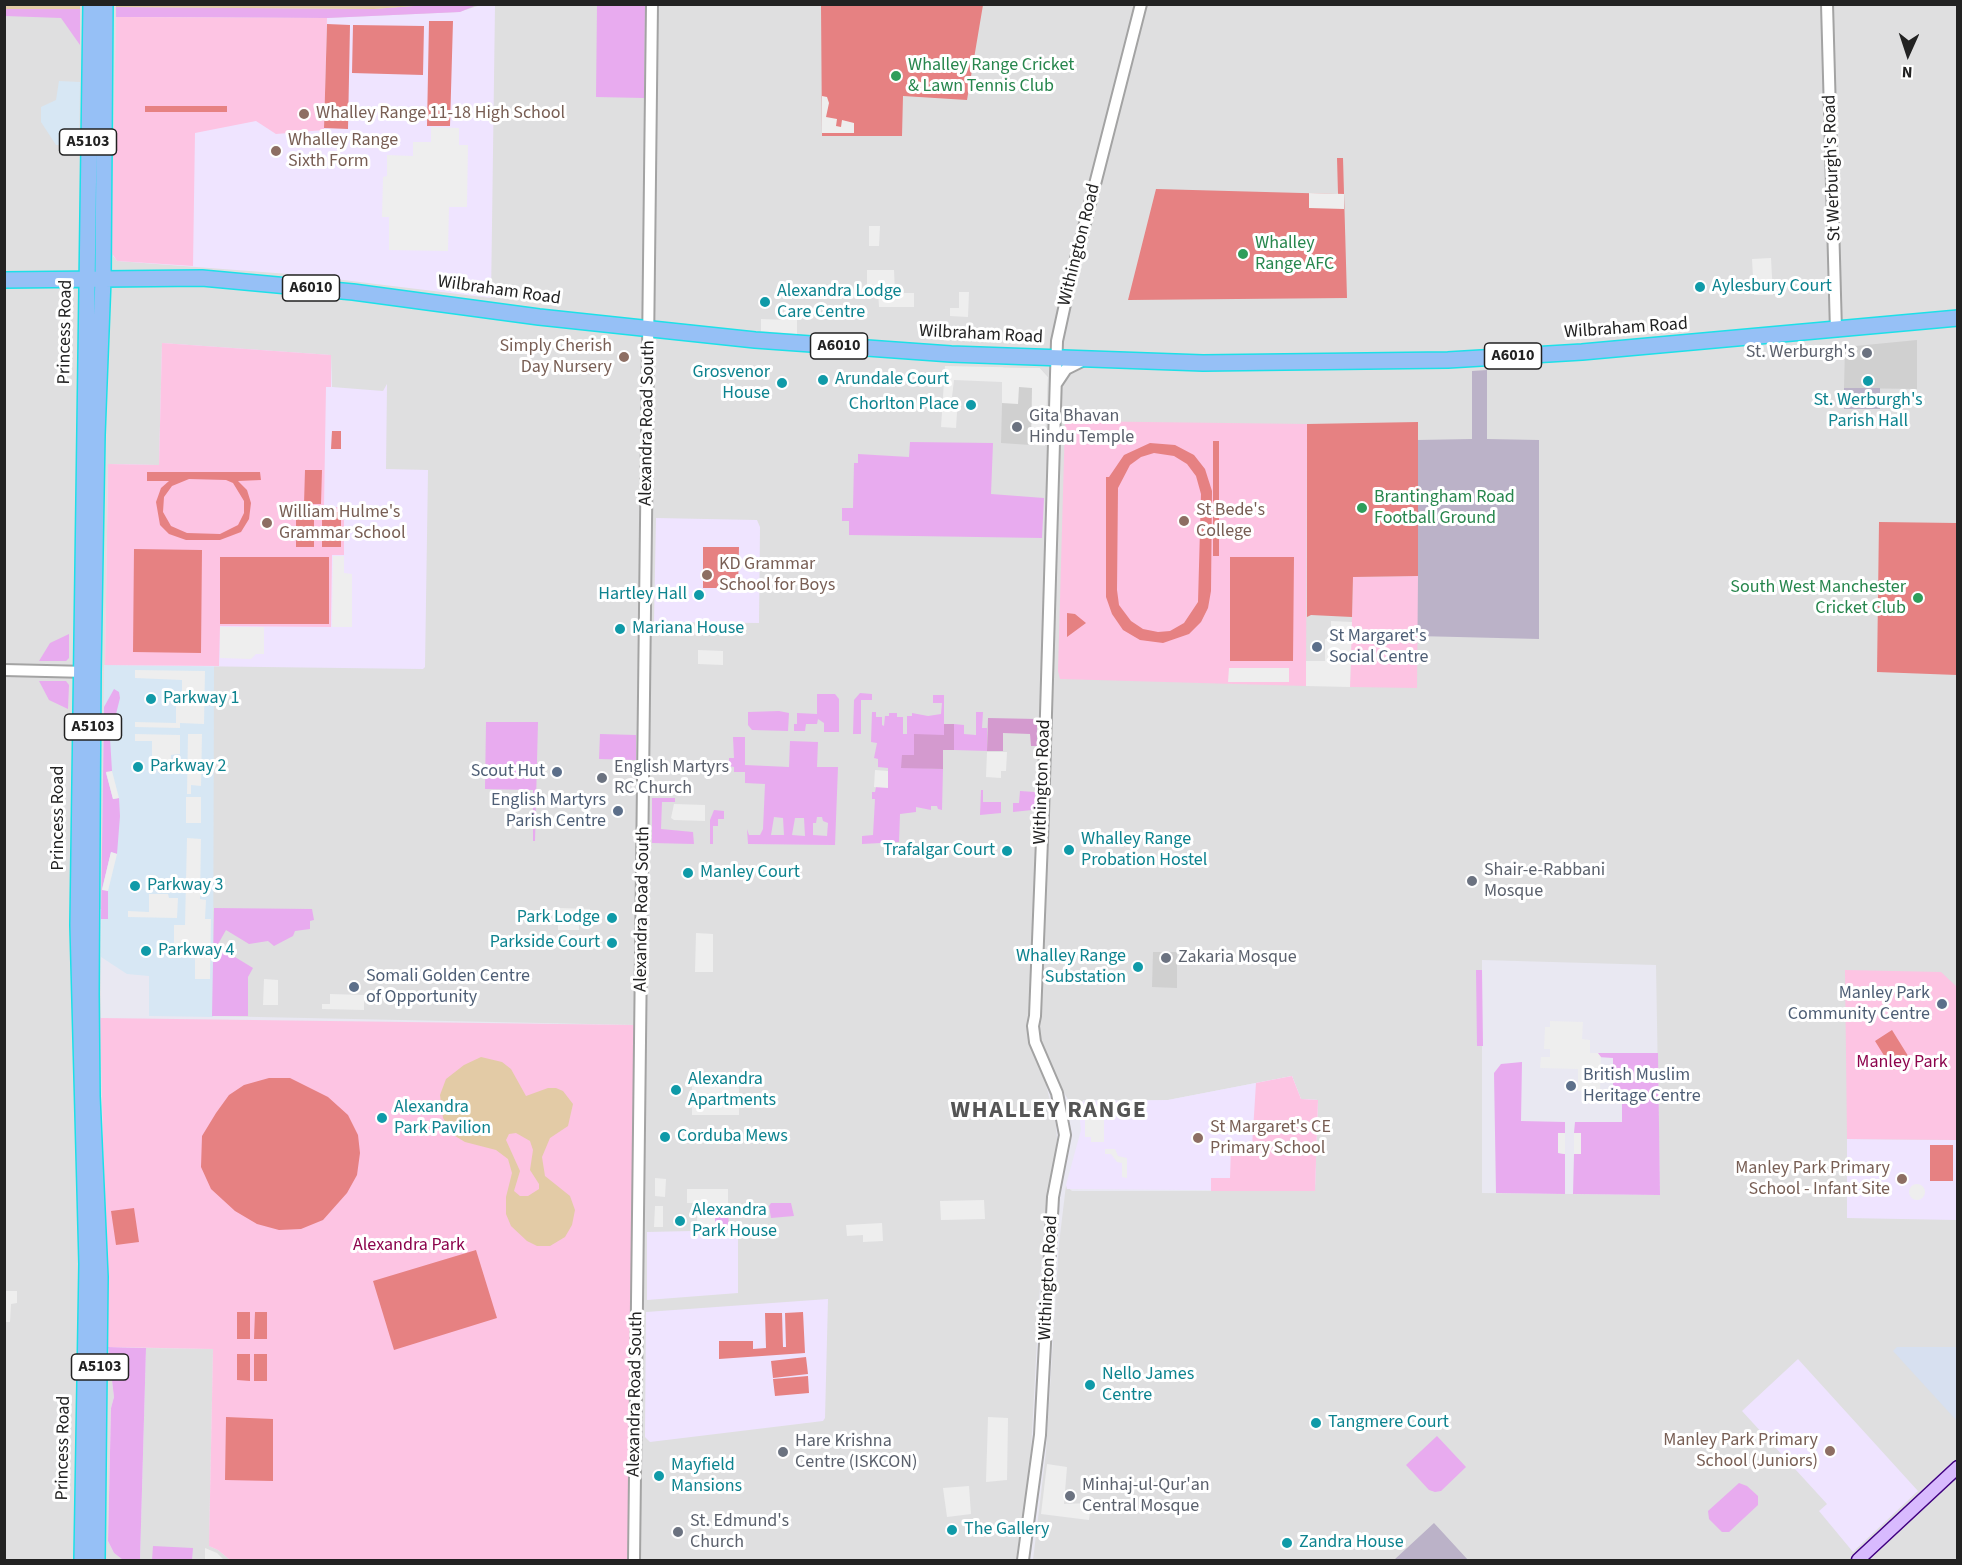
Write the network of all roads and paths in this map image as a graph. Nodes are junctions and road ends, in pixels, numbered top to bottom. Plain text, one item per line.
1 (652, 4) edge
2 (1141, 4) edge
3 (1827, 4) edge
4 (98, 10) edge
5 (4, 271) edge
6 (103, 274) junction
7 (87, 275) junction
8 (4, 280) edge
9 (1958, 318) edge
10 (649, 329) junction
11 (1836, 331) junction
12 (1056, 358) junction
13 (1087, 359) junction
14 (1056, 385) junction
15 (4, 670) edge
16 (87, 672) junction
17 (1958, 1467) edge
18 (97, 1518) junction
19 (82, 1560) edge
20 (97, 1560) edge
21 (110, 1560) edge
22 (634, 1560) edge
23 (1023, 1560) edge
24 (1857, 1560) edge

1 - 10 street, Alexandra Road South
2 - 12 street, Withington Road
3 - 11 street, St Werburgh's Road
4 - 6 highway, Princess Road / A5103
4 - 7 highway, Princess Road / A5103
5 - 7 highway, Wilbraham Road / A6010
6 - 7 highway, Wilbraham Road / A6010
6 - 10 highway, Wilbraham Road / A6010
6 - 16 highway, Princess Road / A5103
7 - 8 highway, Wilbraham Road / A6010
7 - 16 highway, Princess Road / A5103
9 - 11 highway, Wilbraham Road / A6010
10 - 12 highway, Wilbraham Road / A6010
10 - 22 street, Alexandra Road South
11 - 13 highway, Wilbraham Road / A6010
12 - 13 highway, Wilbraham Road / A6010
12 - 14 street, Withington Road
13 - 14 street
14 - 23 street, Withington Road
15 - 16 street
16 - 18 highway, Princess Road / A5103
16 - 19 highway, Princess Road / A5103
17 - 24 main road
18 - 20 highway, Princess Road / A5103
18 - 21 highway

